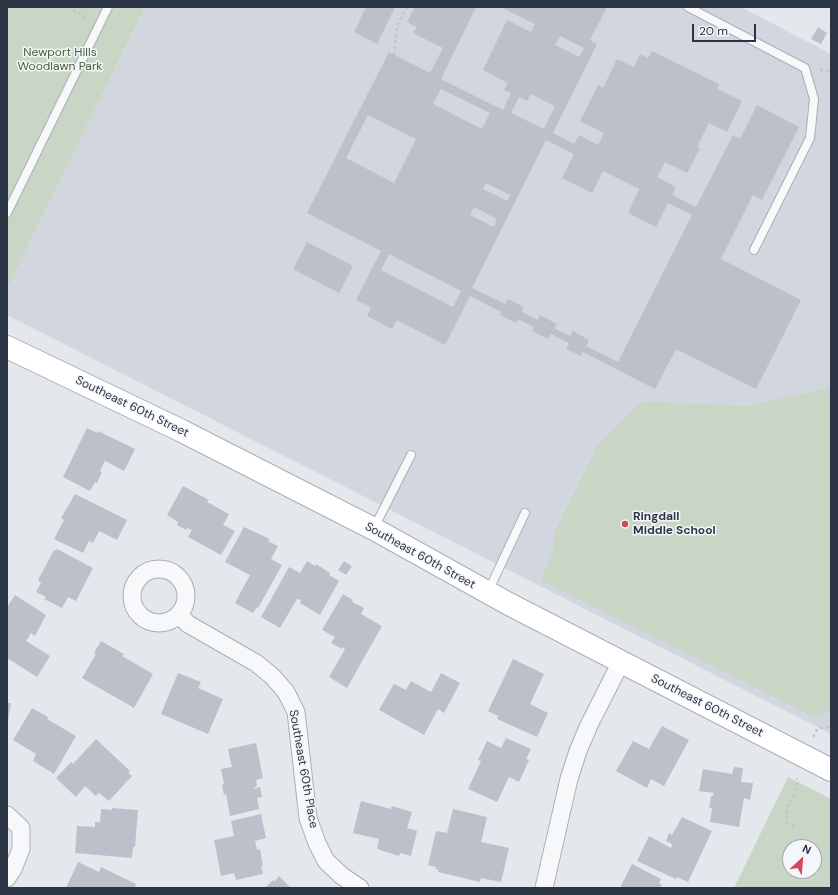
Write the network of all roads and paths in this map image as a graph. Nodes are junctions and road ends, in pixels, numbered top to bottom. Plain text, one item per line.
1 (68, 7) edge
2 (108, 7) edge
3 (407, 7) edge
4 (688, 7) edge
5 (100, 24) junction
6 (394, 55) dead end
7 (7, 213) edge
8 (754, 250) dead end
9 (7, 347) edge
10 (411, 455) dead end
11 (526, 513) dead end
12 (374, 529) junction
13 (488, 593) junction
14 (179, 615) dead end
15 (622, 662) junction
16 (831, 770) edge
17 (796, 771) dead end
18 (7, 816) edge
19 (794, 826) dead end
20 (7, 878) edge
21 (360, 888) edge
22 (544, 888) edge

1 - 5 path
2 - 5 lane
3 - 6 path
4 - 8 lane
5 - 7 lane
9 - 12 street, Southeast 60th Street
10 - 12 lane
11 - 13 lane
12 - 13 street, Southeast 60th Street
13 - 15 street, Southeast 60th Street
14 - 21 street, Southeast 60th Place
15 - 16 street, Southeast 60th Street
15 - 22 street
17 - 19 path
18 - 20 street

